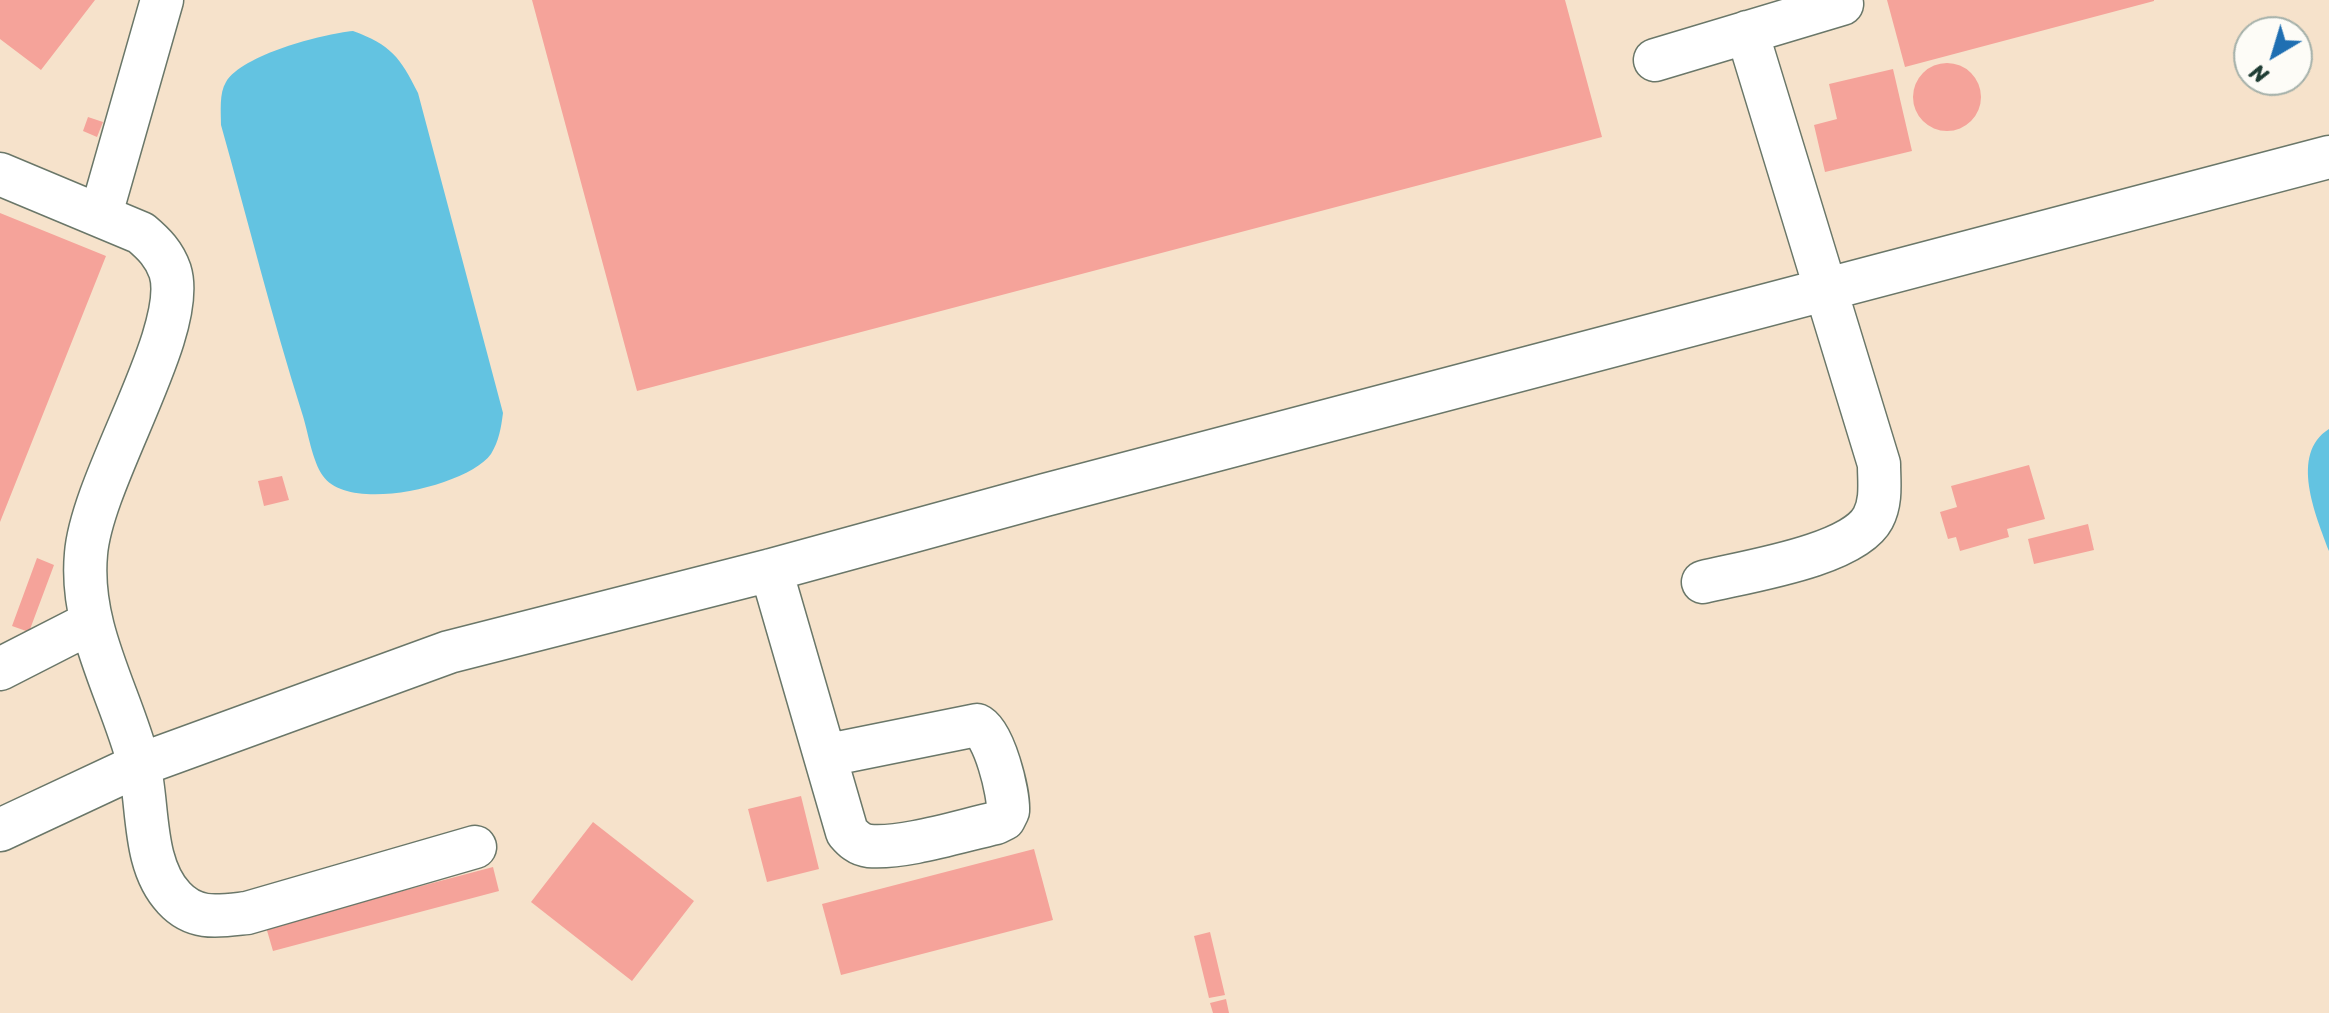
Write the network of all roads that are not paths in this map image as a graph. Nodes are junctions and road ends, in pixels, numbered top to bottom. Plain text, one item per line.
1 (162, 0) edge
2 (1842, 4) dead end
3 (1747, 32) junction
4 (1655, 60) dead end
5 (2328, 157) edge
6 (0, 174) edge
7 (101, 214) junction
8 (1824, 292) junction
9 (771, 570) junction
10 (1703, 582) dead end
11 (90, 623) junction
12 (0, 669) edge
13 (828, 755) dead end
14 (139, 765) junction
15 (0, 830) edge
16 (475, 847) dead end

1 - 7 street
2 - 3 street
3 - 4 street
3 - 8 street
5 - 8 street
6 - 7 street
7 - 11 street
8 - 9 street
8 - 10 street
9 - 13 street
9 - 14 street
11 - 12 street
11 - 14 street
14 - 15 street
14 - 16 street

